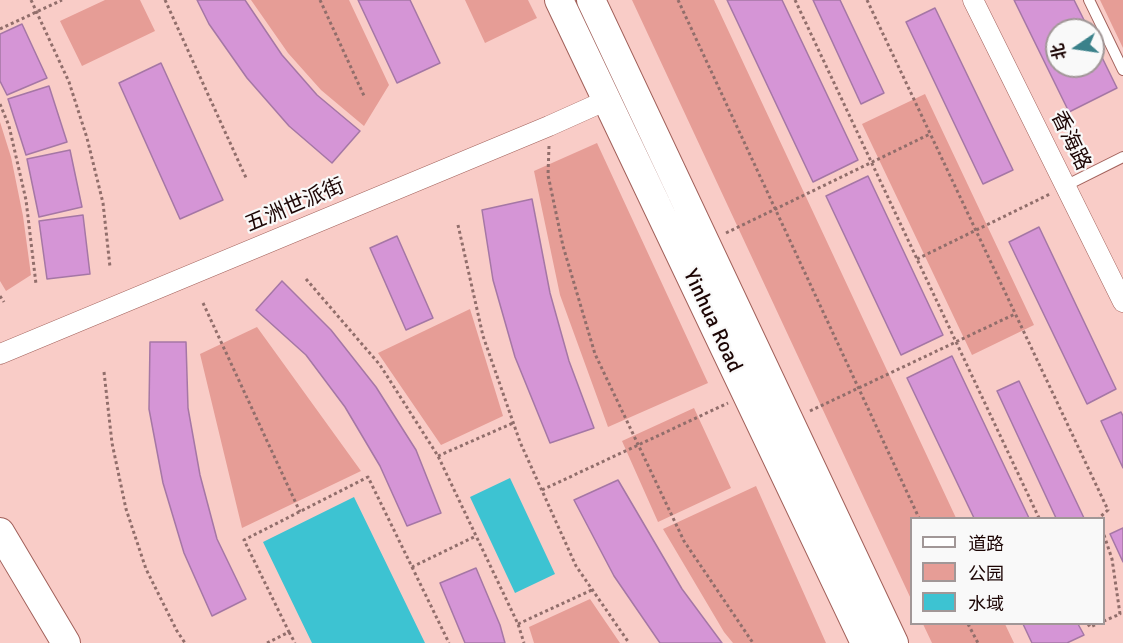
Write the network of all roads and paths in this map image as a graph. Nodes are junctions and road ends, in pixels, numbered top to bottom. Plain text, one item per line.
1 (31, 0) edge
2 (62, 0) edge
3 (165, 0) edge
4 (320, 0) edge
5 (559, 0) edge
6 (591, 0) edge
7 (678, 0) edge
8 (795, 0) edge
9 (867, 0) edge
10 (973, 0) edge
11 (1089, 0) edge
12 (36, 12) junction
13 (0, 29) edge
14 (1123, 70) edge
15 (365, 98) dead end
16 (607, 100) junction
17 (0, 104) edge
18 (549, 126) junction
19 (930, 134) junction
20 (1123, 157) edge
21 (872, 163) junction
22 (247, 180) dead end
23 (1065, 186) junction
24 (775, 209) junction
25 (458, 225) dead end
26 (976, 231) junction
27 (705, 242) junction
28 (917, 259) junction
29 (110, 267) dead end
30 (306, 279) dead end
31 (36, 284) dead end
32 (0, 296) edge
33 (4, 302) dead end
34 (1123, 302) edge
35 (203, 303) dead end
36 (1015, 314) junction
37 (956, 342) junction
38 (0, 354) edge
39 (104, 372) dead end
40 (858, 388) junction
41 (747, 394) junction
42 (789, 421) junction
43 (513, 423) junction
44 (637, 445) junction
45 (438, 456) junction
46 (542, 490) junction
47 (300, 512) junction
48 (918, 517) edge
49 (1038, 517) edge
50 (1101, 517) edge
51 (1, 535) edge
52 (477, 536) junction
53 (1105, 538) edge
54 (412, 567) junction
55 (592, 590) junction
56 (1105, 621) edge
57 (518, 624) junction
58 (969, 625) edge
59 (289, 632) junction
60 (66, 643) edge
61 (185, 643) edge
62 (267, 643) edge
63 (295, 643) edge
64 (449, 643) edge
65 (524, 643) edge
66 (629, 643) edge
67 (753, 643) edge
68 (865, 643) edge
69 (894, 643) edge
70 (978, 643) edge

1 - 12 path
2 - 12 path
3 - 22 path
4 - 15 path
5 - 16 main road, Yinhua Road
6 - 27 main road, Yinhua Road
7 - 24 path
8 - 21 path
9 - 19 path
10 - 23 street, 香海路
11 - 14 lane
12 - 13 path
12 - 29 path
16 - 18 street, 五洲世派街
16 - 41 main road, Yinhua Road
17 - 31 path
18 - 38 street, 五洲世派街
18 - 44 path
19 - 21 path
19 - 26 path
20 - 23 lane
21 - 24 path
21 - 28 path
23 - 26 path
23 - 34 street, 香海路
24 - 27 path
24 - 40 path
25 - 43 path
26 - 28 path
26 - 36 path
27 - 42 main road, Yinhua Road
28 - 37 path
30 - 45 path
32 - 33 path
35 - 47 path
36 - 37 path
36 - 50 path
37 - 40 path
37 - 49 path
39 - 61 path
40 - 42 path
40 - 48 path
41 - 44 path
41 - 68 main road, Yinhua Road
42 - 69 main road, Yinhua Road
43 - 45 path
43 - 46 path
44 - 46 path
44 - 67 path
45 - 52 path
46 - 55 path
47 - 54 path
47 - 59 path
51 - 60 main road
52 - 54 path
52 - 57 path
53 - 56 path
54 - 64 path
55 - 57 path
55 - 66 path
57 - 65 path
58 - 70 path
59 - 62 path
59 - 63 path

